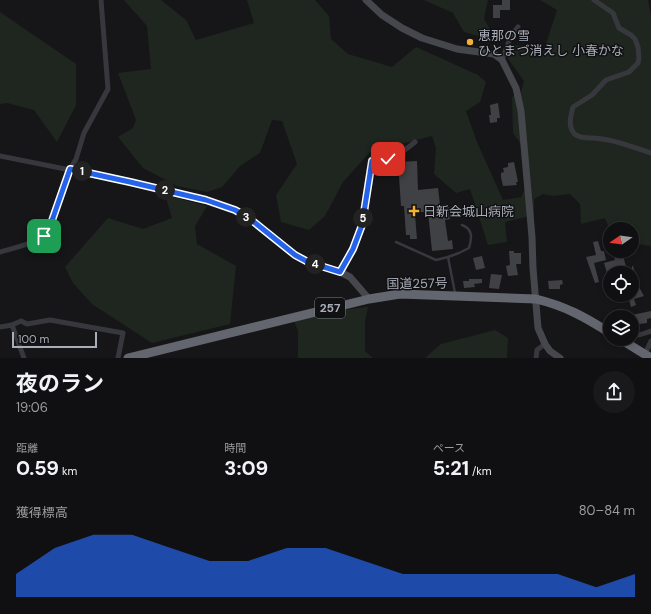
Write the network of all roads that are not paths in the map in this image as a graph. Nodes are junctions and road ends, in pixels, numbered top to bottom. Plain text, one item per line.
1 (101, 0) edge
2 (366, 0) edge
3 (594, 0) edge
4 (518, 27) dead end
5 (502, 60) junction
6 (415, 142) dead end
7 (651, 153) edge
8 (0, 156) edge
9 (70, 169) junction
10 (462, 225) dead end
11 (396, 242) dead end
12 (0, 252) edge
13 (448, 257) junction
14 (340, 272) junction
15 (455, 296) junction
16 (369, 298) junction
17 (536, 299) junction
18 (12, 325) junction
19 (0, 327) edge
20 (603, 329) edge
21 (651, 331) edge
22 (639, 335) edge
23 (651, 341) edge
24 (545, 344) junction
25 (632, 346) edge
26 (648, 356) edge
27 (24, 358) edge
28 (118, 358) edge
29 (128, 358) edge
30 (536, 358) edge
31 (560, 358) edge

1 - 9 street
2 - 5 street
3 - 7 street
4 - 5 street
5 - 17 street
6 - 14 street
8 - 9 street
9 - 12 street
9 - 14 street
10 - 13 lane
11 - 13 lane
13 - 15 lane
14 - 16 street
15 - 16 highway, 国道257号 / 257
15 - 17 highway, 国道257号 / 257
16 - 29 highway, 国道257号 / 257
17 - 20 highway, 国道257号 / 257
17 - 24 street
18 - 19 street
18 - 27 street
18 - 28 street
21 - 22 street
23 - 26 street
24 - 30 street
24 - 31 street
25 - 26 highway

